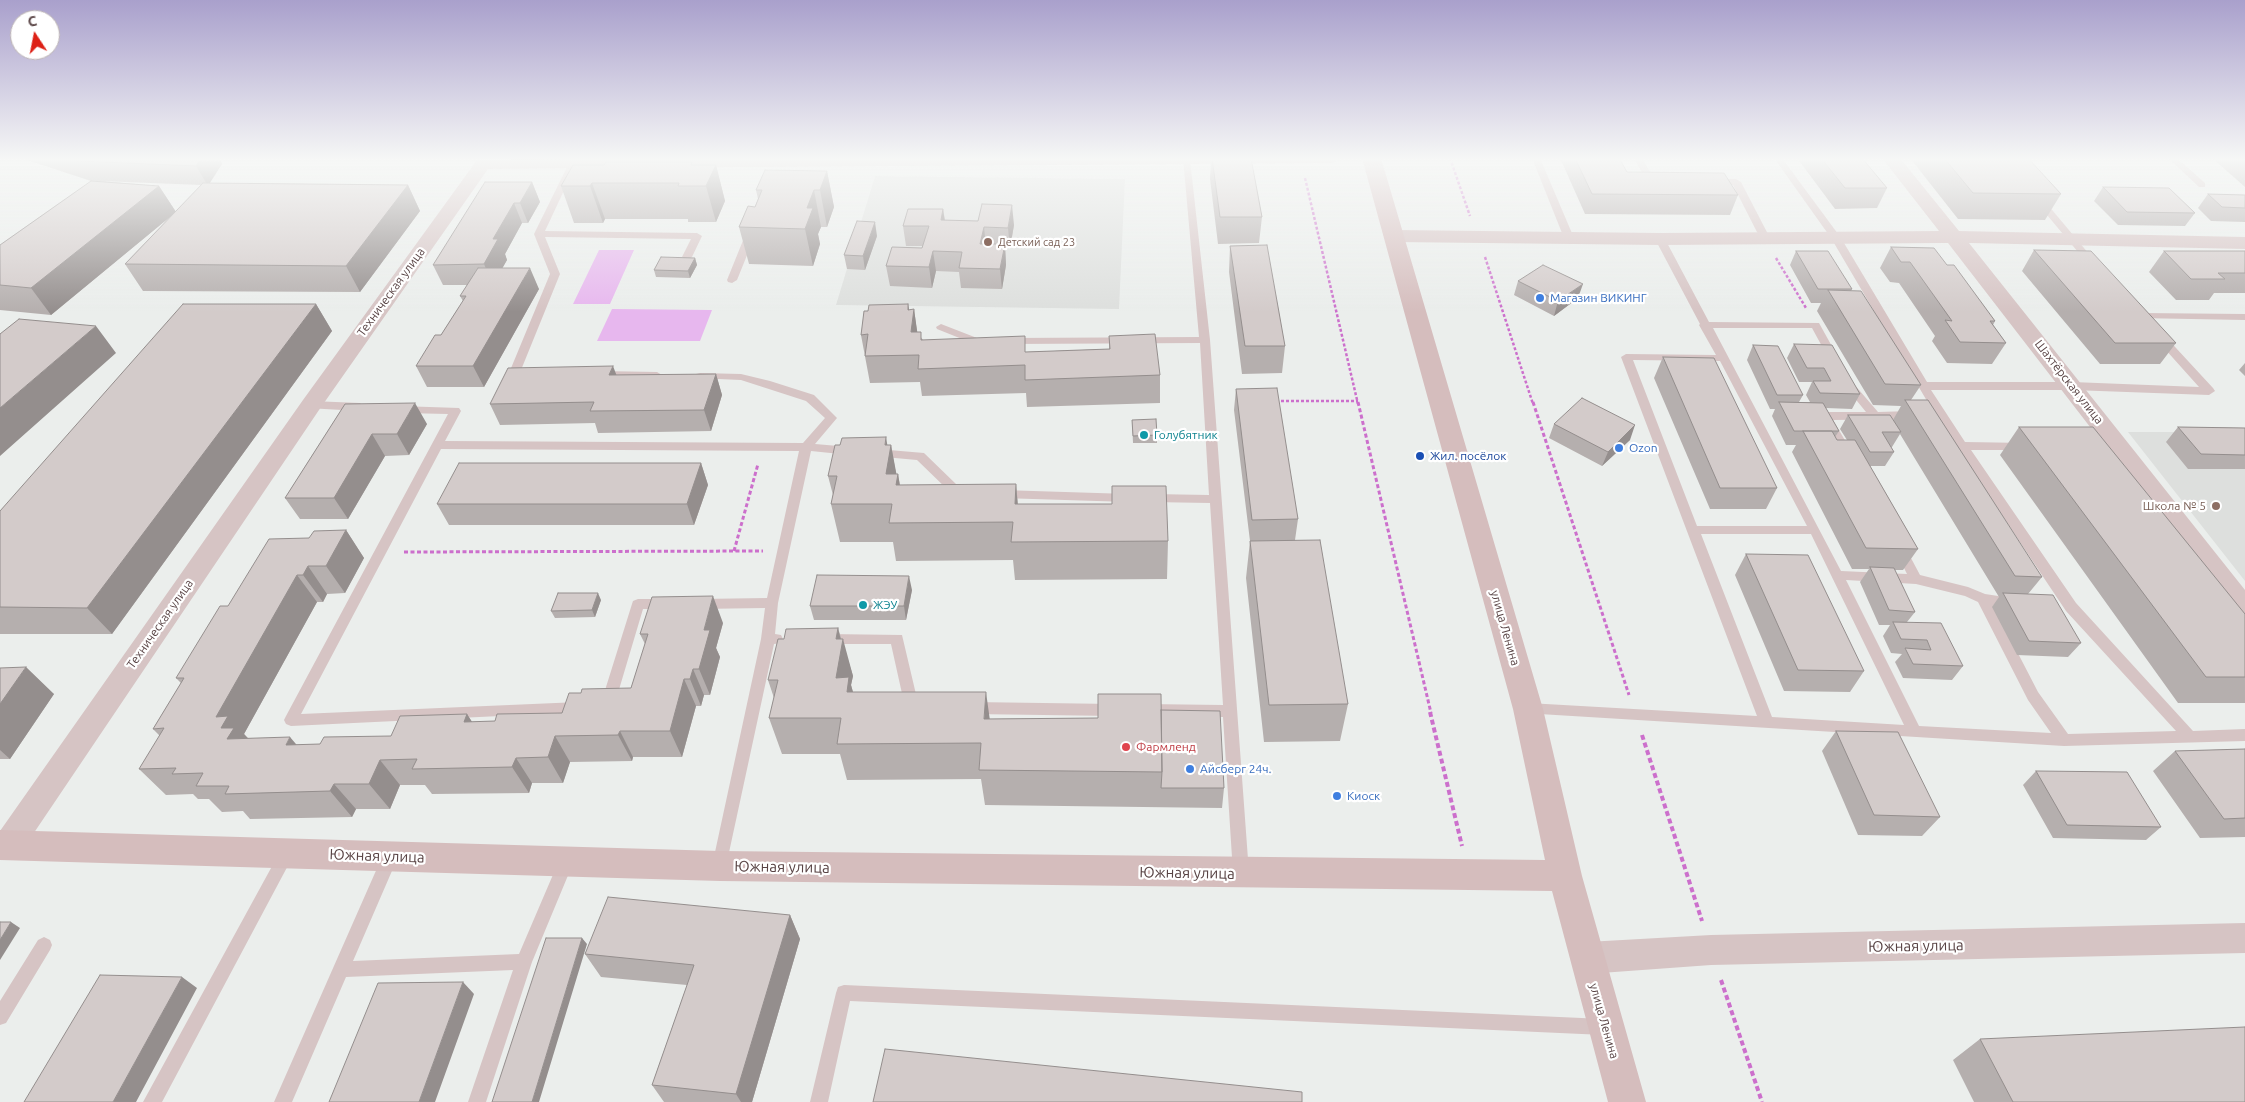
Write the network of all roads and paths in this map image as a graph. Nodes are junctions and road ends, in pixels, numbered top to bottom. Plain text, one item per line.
1 (450, 209) edge
2 (550, 209) edge
3 (1191, 209) edge
4 (1313, 209) edge
5 (1387, 209) edge
6 (1468, 209) edge
7 (1557, 209) edge
8 (1750, 209) edge
9 (1815, 209) edge
10 (1931, 209) edge
11 (2046, 209) edge
12 (754, 226) edge
13 (539, 234) junction
14 (1395, 236) junction
15 (1478, 237) junction
16 (1953, 237) junction
17 (1568, 238) junction
18 (1764, 238) junction
19 (1836, 238) junction
20 (1660, 239) junction
21 (2070, 239) junction
22 (2245, 243) edge
23 (686, 258) edge
24 (2096, 267) edge
25 (732, 280) dead end
26 (2245, 318) edge
27 (1815, 325) junction
28 (1704, 326) junction
29 (941, 327) dead end
30 (1205, 340) junction
31 (1723, 358) junction
32 (533, 373) edge
33 (593, 374) edge
34 (672, 376) edge
35 (691, 376) edge
36 (1925, 386) junction
37 (2072, 386) junction
38 (1268, 401) edge
39 (1358, 401) junction
40 (310, 405) junction
41 (1941, 414) junction
42 (1875, 415) junction
43 (438, 445) junction
44 (1963, 446) junction
45 (2031, 446) edge
46 (763, 447) junction
47 (806, 447) junction
48 (1853, 464) edge
49 (972, 490) edge
50 (991, 493) edge
51 (1214, 499) junction
52 (1693, 530) junction
53 (1815, 530) junction
54 (1894, 536) edge
55 (783, 550) junction
56 (734, 551) junction
57 (381, 552) junction
58 (1836, 576) junction
59 (1916, 579) junction
60 (1983, 599) junction
61 (772, 603) junction
62 (2022, 603) edge
63 (2051, 605) edge
64 (2070, 607) junction
65 (2245, 609) edge
66 (768, 639) junction
67 (788, 639) edge
68 (808, 639) edge
69 (930, 707) edge
70 (960, 708) edge
71 (1528, 709) junction
72 (1230, 711) junction
73 (1635, 715) junction
74 (1767, 722) junction
75 (1914, 730) junction
76 (2188, 735) junction
77 (2245, 735) edge
78 (2064, 740) junction
79 (3, 849) edge
80 (287, 853) junction
81 (390, 856) junction
82 (566, 861) junction
83 (720, 866) junction
84 (1241, 873) junction
85 (1469, 876) junction
86 (1565, 876) junction
87 (2245, 938) edge
88 (44, 945) dead end
89 (1711, 950) junction
90 (1587, 958) junction
91 (524, 962) junction
92 (341, 969) junction
93 (0, 1016) edge
94 (1606, 1028) junction
95 (152, 1102) edge
96 (283, 1102) edge
97 (477, 1102) edge
98 (819, 1102) edge
99 (1628, 1102) edge
100 (1762, 1102) edge

1 - 40 street, Техническая улица
2 - 13 lane
3 - 30 lane
4 - 39 path
5 - 14 main road, улица Ленина
6 - 15 path
7 - 17 lane
8 - 18 lane
9 - 19 lane
10 - 16 street, Шахтёрская улица
11 - 21 lane
12 - 25 lane
13 - 23 lane
13 - 32 lane
14 - 15 street
14 - 71 main road, улица Ленина
15 - 17 street
15 - 73 path
16 - 19 street
16 - 21 street
16 - 37 street, Шахтёрская улица
17 - 20 street
18 - 19 street
18 - 20 street
18 - 27 path
19 - 36 lane
20 - 28 lane
21 - 22 street
21 - 24 lane
26 - 37 lane
27 - 28 lane
27 - 42 lane
28 - 31 lane
29 - 30 lane
30 - 51 lane
31 - 52 lane
31 - 53 lane
33 - 34 lane
35 - 47 lane
36 - 37 lane
36 - 41 lane
37 - 65 street, Шахтёрская улица
38 - 39 path
39 - 85 path
40 - 43 lane
40 - 79 street, Техническая улица
41 - 42 lane
41 - 44 lane
42 - 48 lane
43 - 46 lane
43 - 57 lane
44 - 45 lane
44 - 64 lane
46 - 47 lane
46 - 56 path
47 - 49 lane
47 - 55 lane
50 - 51 lane
51 - 72 lane
52 - 53 lane
52 - 74 lane
53 - 58 lane
54 - 59 lane
55 - 56 path
55 - 61 lane
56 - 57 path
57 - 61 lane
58 - 59 lane
58 - 75 lane
59 - 60 lane
60 - 62 lane
60 - 78 lane
61 - 66 lane
63 - 64 lane
64 - 76 lane
66 - 67 lane
66 - 83 lane
68 - 69 lane
70 - 72 lane
71 - 73 lane
71 - 86 main road, улица Ленина
72 - 84 lane
73 - 74 lane
73 - 89 path
74 - 75 lane
75 - 78 lane
76 - 77 lane
76 - 78 lane
79 - 80 main road, Южная улица
80 - 81 main road, Южная улица
80 - 95 lane
81 - 82 main road, Южная улица
81 - 92 lane
82 - 83 main road, Южная улица
82 - 91 lane
83 - 84 main road, Южная улица
84 - 85 main road, Южная улица
85 - 86 main road, Южная улица
86 - 90 main road, улица Ленина
87 - 89 street, Южная улица
88 - 93 lane
89 - 90 street, Южная улица
89 - 100 path
90 - 94 main road, улица Ленина
91 - 92 lane
91 - 97 lane
92 - 96 lane
94 - 98 lane
94 - 99 main road, улица Ленина

